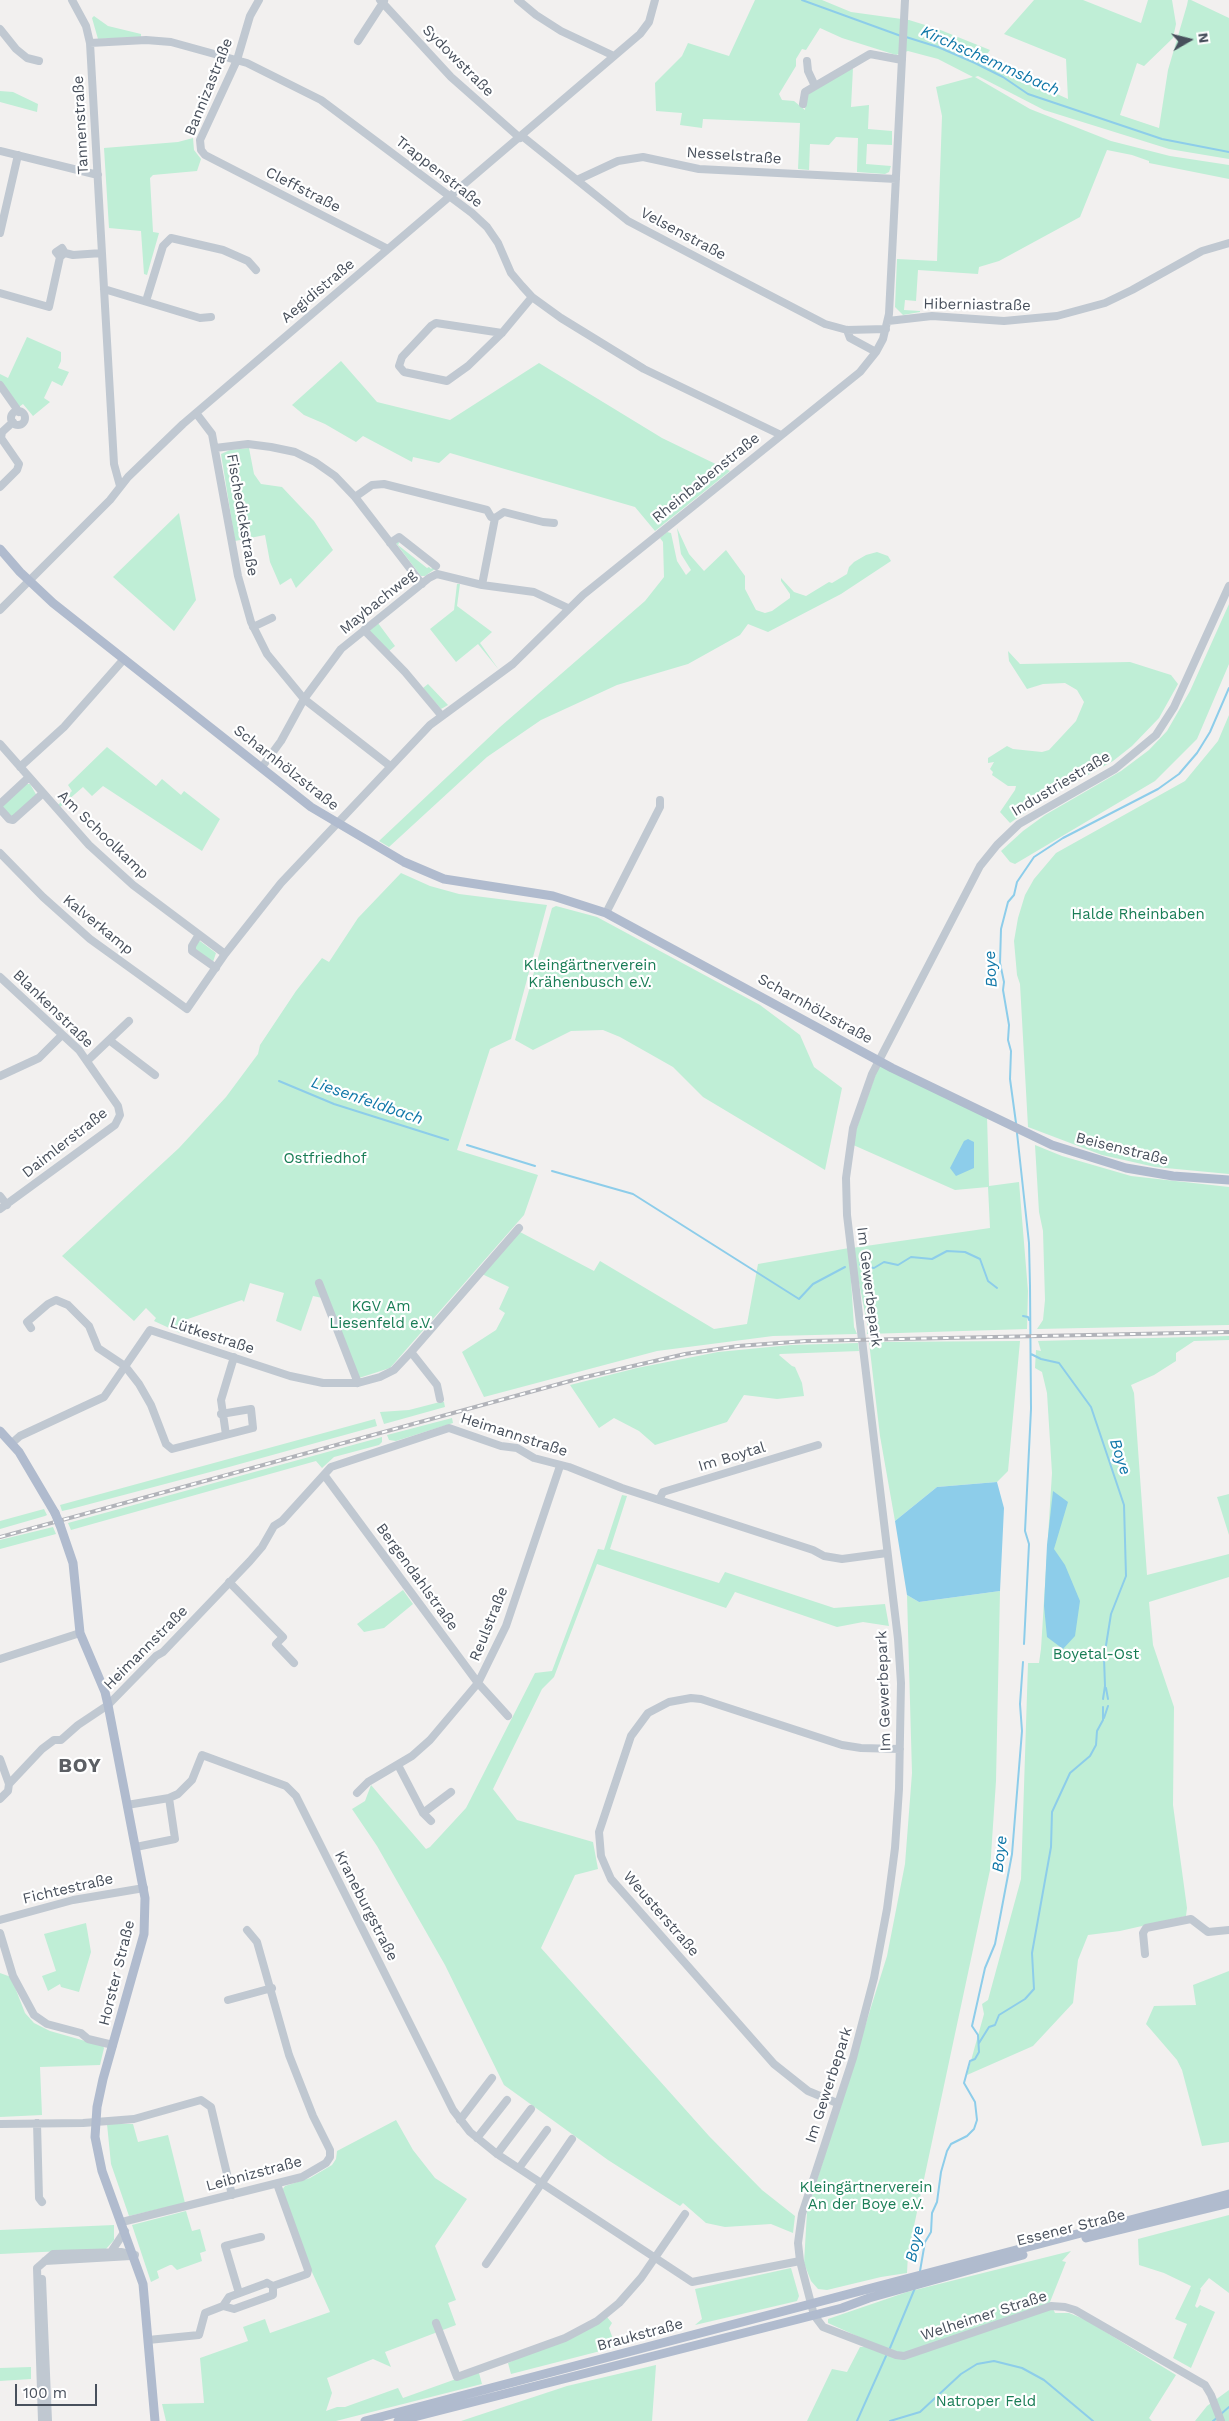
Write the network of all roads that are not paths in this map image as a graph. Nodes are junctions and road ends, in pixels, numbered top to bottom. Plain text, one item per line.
1 (72, 0) edge
2 (259, 0) edge
3 (518, 0) edge
4 (655, 0) edge
5 (905, 0) edge
6 (382, 1) edge
7 (0, 29) edge
8 (358, 41) dead end
9 (90, 43) junction
10 (614, 56) junction
11 (237, 60) junction
12 (902, 60) junction
13 (39, 61) dead end
14 (807, 61) dead end
15 (816, 86) junction
16 (804, 104) dead end
17 (521, 137) junction
18 (0, 151) edge
19 (205, 155) joint
20 (18, 156) junction
21 (98, 175) junction
22 (896, 179) junction
23 (577, 180) junction
24 (452, 196) junction
25 (0, 233) edge
26 (1229, 243) edge
27 (388, 249) junction
28 (102, 253) junction
29 (256, 270) dead end
30 (104, 289) junction
31 (0, 293) edge
32 (532, 297) junction
33 (146, 301) junction
34 (211, 317) dead end
35 (887, 325) junction
36 (847, 330) junction
37 (502, 333) junction
38 (876, 352) junction
39 (0, 385) edge
40 (196, 413) junction
41 (780, 435) junction
42 (215, 448) junction
43 (120, 486) junction
44 (0, 487) edge
45 (355, 497) junction
46 (495, 518) junction
47 (554, 523) dead end
48 (390, 543) junction
49 (0, 549) edge
50 (436, 566) dead end
51 (29, 581) junction
52 (422, 584) junction
53 (482, 585) junction
54 (1229, 586) edge
55 (568, 608) junction
56 (0, 610) edge
57 (272, 618) dead end
58 (253, 627) junction
59 (364, 630) junction
60 (124, 659) junction
61 (304, 699) junction
62 (441, 715) junction
63 (0, 744) edge
64 (390, 766) junction
65 (20, 767) junction
66 (262, 767) junction
67 (28, 778) junction
68 (42, 794) junction
69 (660, 800) dead end
70 (0, 804) edge
71 (0, 809) edge
72 (337, 824) junction
73 (0, 853) edge
74 (606, 913) junction
75 (198, 936) junction
76 (225, 954) junction
77 (216, 968) junction
78 (0, 977) edge
79 (129, 1020) dead end
80 (62, 1035) junction
81 (109, 1040) junction
82 (880, 1060) junction
83 (87, 1061) junction
84 (155, 1075) dead end
85 (0, 1076) edge
86 (120, 1115) joint
87 (1017, 1129) joint
88 (1229, 1180) edge
89 (0, 1196) edge
90 (3, 1207) edge
91 (519, 1228) dead end
92 (319, 1282) dead end
93 (31, 1328) dead end
94 (411, 1352) junction
95 (234, 1358) junction
96 (125, 1366) junction
97 (358, 1383) junction
98 (440, 1399) dead end
99 (222, 1414) junction
100 (0, 1431) edge
101 (226, 1435) junction
102 (12, 1443) junction
103 (818, 1445) dead end
104 (560, 1466) junction
105 (325, 1476) junction
106 (659, 1500) junction
107 (887, 1553) junction
108 (229, 1582) junction
109 (80, 1633) junction
110 (0, 1659) edge
111 (294, 1663) dead end
112 (478, 1683) junction
113 (108, 1706) junction
114 (508, 1716) dead end
115 (900, 1749) junction
116 (0, 1759) edge
117 (398, 1765) junction
118 (8, 1784) junction
119 (451, 1792) dead end
120 (357, 1793) dead end
121 (168, 1798) junction
122 (0, 1799) edge
123 (127, 1805) junction
124 (423, 1813) junction
125 (431, 1821) dead end
126 (136, 1847) junction
127 (144, 1888) junction
128 (0, 1920) edge
129 (247, 1930) dead end
130 (1229, 1930) edge
131 (0, 1933) edge
132 (1145, 1954) dead end
133 (272, 1988) junction
134 (228, 2000) dead end
135 (113, 2044) junction
136 (492, 2078) dead end
137 (506, 2100) dead end
138 (837, 2103) junction
139 (531, 2109) dead end
140 (460, 2120) junction
141 (37, 2122) junction
142 (94, 2122) junction
143 (0, 2124) edge
144 (547, 2130) dead end
145 (477, 2138) junction
146 (572, 2140) dead end
147 (498, 2154) junction
148 (519, 2168) junction
149 (542, 2183) junction
150 (277, 2184) junction
151 (1229, 2194) edge
152 (232, 2195) junction
153 (42, 2202) dead end
154 (1229, 2203) edge
155 (685, 2214) dead end
156 (123, 2226) junction
157 (261, 2237) dead end
158 (111, 2252) junction
159 (135, 2256) junction
160 (655, 2259) junction
161 (800, 2261) junction
162 (43, 2262) junction
163 (486, 2264) dead end
164 (925, 2278) junction
165 (906, 2283) junction
166 (273, 2286) junction
167 (239, 2293) junction
168 (811, 2304) junction
169 (223, 2306) junction
170 (814, 2315) junction
171 (436, 2323) dead end
172 (148, 2340) junction
173 (153, 2403) junction
174 (42, 2421) edge
175 (48, 2421) edge
176 (155, 2421) edge
177 (160, 2421) edge
178 (365, 2421) edge
179 (398, 2421) edge
180 (1221, 2421) edge

1 - 9 street, Tannenstraße
2 - 11 street, Bannizastraße
3 - 10 street
4 - 10 street, Aegidistraße
5 - 12 street, Rheinbabenstraße
6 - 8 street
6 - 17 street, Sydowstraße
7 - 13 street
9 - 11 street, Trappenstraße
9 - 21 street, Tannenstraße
10 - 17 street, Aegidistraße
11 - 19 street, Bannizastraße
11 - 24 street, Trappenstraße
12 - 15 street
12 - 22 street, Rheinbabenstraße
14 - 15 street
15 - 16 street
17 - 23 street, Velsenstraße
17 - 24 street, Aegidistraße
18 - 20 street
19 - 27 street, Cleffstraße
20 - 21 street
20 - 25 street
21 - 28 street, Tannenstraße
22 - 23 street, Nesselstraße
22 - 35 street, Rheinbabenstraße
23 - 36 street, Velsenstraße
24 - 27 street, Aegidistraße
24 - 32 street, Trappenstraße
26 - 35 street, Hiberniastraße
27 - 40 street, Aegidistraße
28 - 30 street, Tannenstraße
28 - 31 street
29 - 33 street
30 - 33 street
30 - 43 street, Tannenstraße
32 - 37 street
32 - 41 street, Trappenstraße
33 - 34 street
35 - 36 street, Velsenstraße
35 - 38 street, Rheinbabenstraße
36 - 38 street, Velsenstraße
37 - 37 street
38 - 41 street, Rheinbabenstraße
39 - 44 street
40 - 42 street, Fischedickstraße
40 - 43 street, Aegidistraße
41 - 55 street, Rheinbabenstraße
42 - 45 street
42 - 58 street, Fischedickstraße
43 - 51 street, Aegidistraße
45 - 46 street
45 - 48 street
46 - 47 street
46 - 53 street
48 - 50 street
48 - 52 street
49 - 51 main road, Scharnhölzstraße
51 - 56 street, Aegidistraße
51 - 60 main road, Scharnhölzstraße
52 - 53 street, Maybachweg
52 - 59 street, Maybachweg
53 - 55 street, Maybachweg
54 - 82 street, Industriestraße
55 - 62 street, Rheinbabenstraße
57 - 58 street
58 - 61 street, Fischedickstraße
59 - 61 street, Maybachweg
59 - 62 street
60 - 65 street
60 - 66 main road, Scharnhölzstraße
61 - 64 street, Fischedickstraße
61 - 66 street, Maybachweg
62 - 64 street, Rheinbabenstraße
63 - 65 street, Am Schoolkamp
64 - 72 street, Rheinbabenstraße
65 - 67 street, Am Schoolkamp
66 - 72 main road, Scharnhölzstraße
67 - 68 street, Am Schoolkamp
67 - 70 street
68 - 71 street
68 - 75 street, Am Schoolkamp
69 - 74 street
72 - 74 main road, Scharnhölzstraße
72 - 76 street
73 - 77 street, Kalverkamp
74 - 82 main road, Scharnhölzstraße
75 - 76 street, Am Schoolkamp
75 - 77 street
76 - 77 street
78 - 80 street, Blankenstraße
79 - 81 street, Blankenstraße
80 - 83 street, Blankenstraße
80 - 85 street
81 - 83 street, Blankenstraße
81 - 84 street, Blankenstraße
82 - 87 main road, Scharnhölzstraße
82 - 107 street, Im Gewerbepark
83 - 86 street, Blankenstraße
86 - 90 street, Daimlerstraße
87 - 88 main road, Beisenstraße
89 - 90 street
91 - 94 street, Lütkestraße
92 - 97 street
93 - 96 street
94 - 97 street, Lütkestraße
94 - 98 street
95 - 96 street, Lütkestraße
95 - 97 street, Lütkestraße
95 - 99 street
96 - 101 street
96 - 102 street, Lütkestraße
99 - 101 street
99 - 101 street
100 - 102 main road, Horster Straße
102 - 109 main road, Horster Straße, bridge
103 - 106 street, Im Boytal
104 - 105 street, Heimannstraße
104 - 106 street, Heimannstraße
104 - 112 street, Reulstraße
105 - 108 street, Heimannstraße
105 - 112 street, Bergendahlstraße
106 - 107 street, Heimannstraße
107 - 115 street, Im Gewerbepark
108 - 111 street
108 - 113 street, Heimannstraße
109 - 110 street
109 - 113 main road, Horster Straße
112 - 114 street, Bergendahlstraße
112 - 117 street, Reulstraße
113 - 118 street, Heimannstraße
113 - 123 main road, Horster Straße
115 - 138 street, Im Gewerbepark
115 - 138 street, Weusterstraße
116 - 118 street
117 - 120 street, Reulstraße
117 - 124 street
118 - 122 street, Heimannstraße
119 - 124 street
121 - 123 street
121 - 126 street
121 - 140 street, Kraneburgstraße
123 - 126 main road, Horster Straße
124 - 125 street
126 - 127 main road, Horster Straße
127 - 128 street, Fichtestraße
127 - 135 main road, Horster Straße
129 - 133 street, Leibnizstraße
130 - 132 street
131 - 135 street
133 - 134 street
133 - 150 street, Leibnizstraße
135 - 142 main road, Horster Straße
136 - 140 street
137 - 145 street
138 - 161 street, Im Gewerbepark
139 - 147 street
140 - 145 street, Kraneburgstraße
141 - 142 street
141 - 143 street
141 - 153 street
142 - 152 street
142 - 156 main road, Horster Straße
144 - 148 street
145 - 147 street, Kraneburgstraße
146 - 149 street
147 - 148 street, Kraneburgstraße
148 - 149 street, Kraneburgstraße
149 - 160 street, Kraneburgstraße
149 - 163 street
150 - 152 street, Leibnizstraße
150 - 166 street
151 - 164 main road, Essener Straße
152 - 156 street, Leibnizstraße
154 - 164 main road, Essener Straße
155 - 160 street
156 - 158 street
156 - 159 main road, Horster Straße
157 - 167 street
158 - 159 street
158 - 162 street
159 - 162 street
159 - 172 main road, Horster Straße
160 - 161 street, Kraneburgstraße
160 - 171 street
161 - 168 street, Im Gewerbepark
162 - 174 street
162 - 175 street
164 - 165 main road, Braukstraße
165 - 168 main road, Braukstraße
165 - 170 main road, Braukstraße
166 - 167 street
166 - 169 street
167 - 169 street
168 - 170 street, Im Gewerbepark
168 - 178 main road, Braukstraße
169 - 172 street
170 - 179 main road, Braukstraße
170 - 180 street, Welheimer Straße
172 - 173 main road, Horster Straße
173 - 176 main road, Horster Straße
173 - 177 main road

